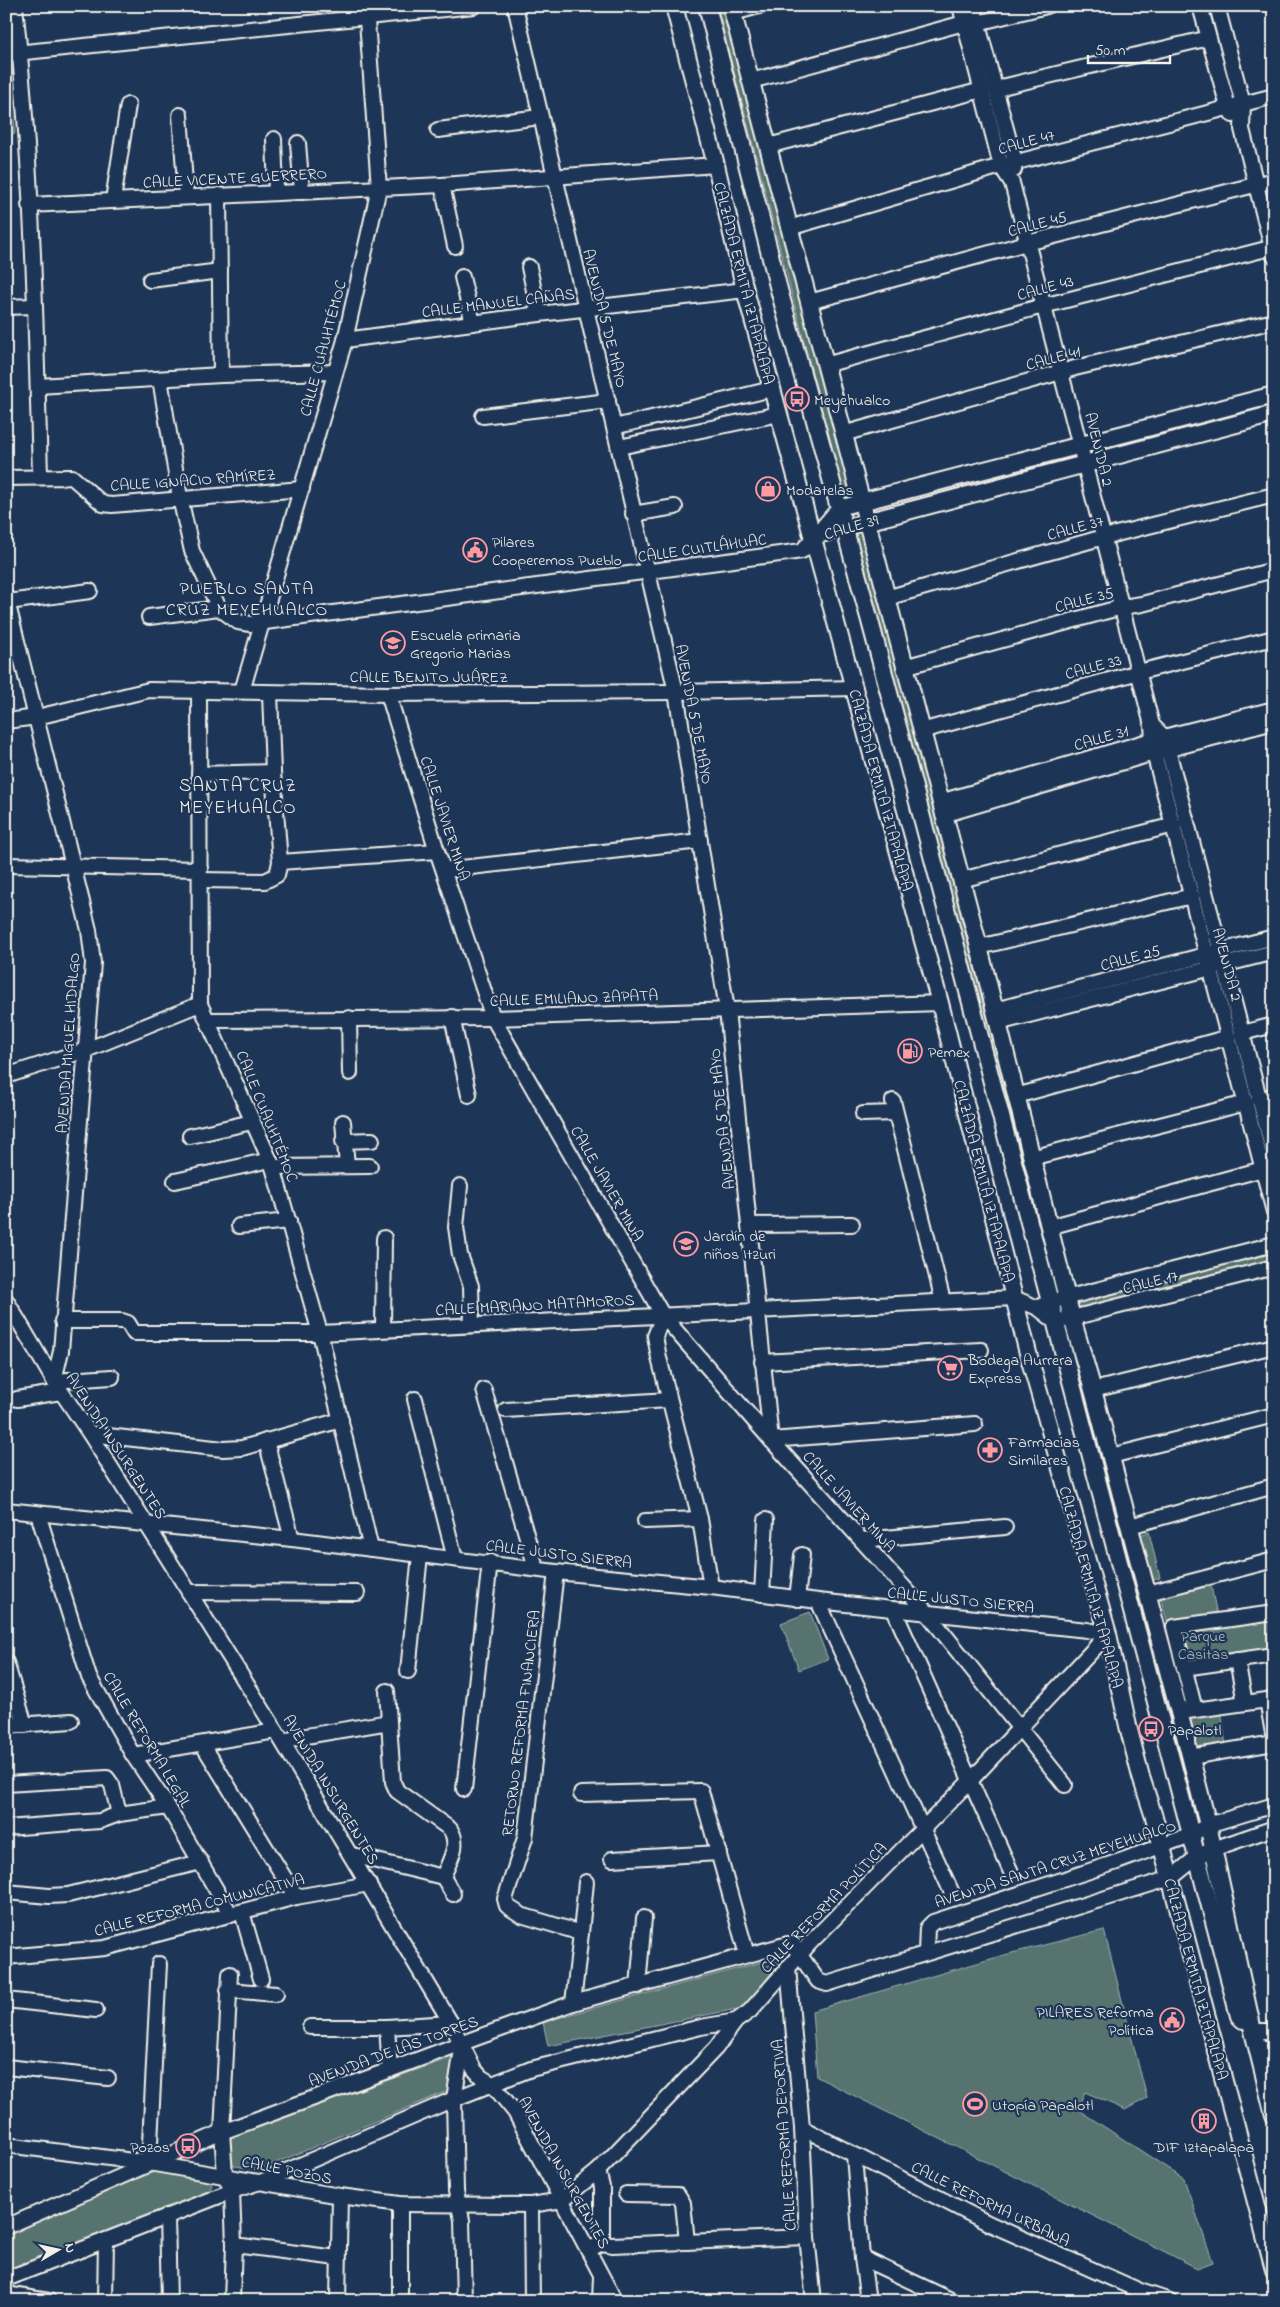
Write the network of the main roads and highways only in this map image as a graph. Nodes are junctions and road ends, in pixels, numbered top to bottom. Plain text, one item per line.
1 (674, 6) edge
2 (707, 6) edge
3 (732, 10) edge
4 (1274, 395) edge
5 (1274, 414) edge
6 (861, 502) junction
7 (866, 522) junction
8 (1253, 2031) junction
9 (1274, 2115) edge
10 (1274, 2270) edge

1 - 10 main road, CALZADA ERMITA IZTAPALAPA
2 - 8 main road, CALZADA ERMITA IZTAPALAPA
3 - 6 main road, CALZADA ERMITA IZTAPALAPA
4 - 6 main road, CALLE 39
5 - 7 main road, CALLE 39
6 - 7 main road, CALZADA ERMITA IZTAPALAPA
7 - 8 main road, CALZADA ERMITA IZTAPALAPA
8 - 9 main road, CALZADA ERMITA IZTAPALAPA

